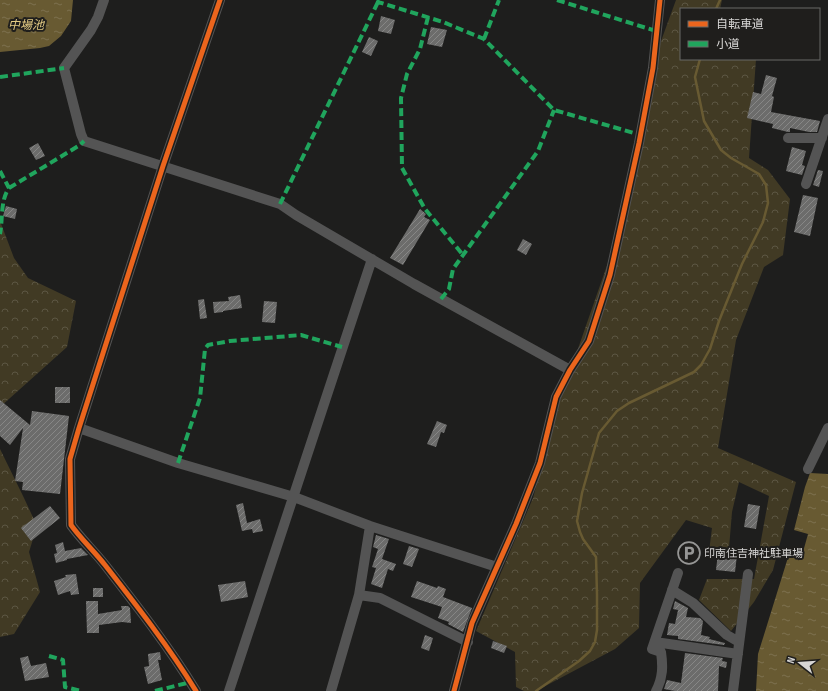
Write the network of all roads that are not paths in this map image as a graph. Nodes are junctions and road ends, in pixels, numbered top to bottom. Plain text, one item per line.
1 (104, 0) edge
2 (220, 0) edge
3 (660, 0) edge
4 (828, 120) edge
5 (788, 138) dead end
6 (822, 138) junction
7 (163, 166) junction
8 (806, 184) dead end
9 (372, 259) junction
10 (570, 370) junction
11 (79, 428) junction
12 (828, 428) edge
13 (808, 469) dead end
14 (294, 497) junction
15 (370, 526) junction
16 (497, 567) junction
17 (678, 573) dead end
18 (748, 574) dead end
19 (672, 590) junction
20 (359, 595) junction
21 (468, 642) junction
22 (655, 642) junction
23 (739, 642) junction
24 (738, 654) junction
25 (196, 691) edge
26 (230, 691) edge
27 (331, 691) edge
28 (454, 691) edge
29 (656, 691) edge
30 (733, 691) edge

1 - 7 street
2 - 7 street
3 - 10 street
4 - 6 street
5 - 6 street
6 - 8 street
7 - 9 street
7 - 11 street
9 - 10 street
9 - 14 street
10 - 16 street
11 - 14 street
11 - 25 street
12 - 13 street
14 - 15 street
14 - 26 street
15 - 16 street
15 - 20 street
16 - 21 street
17 - 19 street
18 - 23 street
19 - 22 street
19 - 23 street
20 - 21 street
20 - 27 street
21 - 28 street
22 - 24 street
22 - 29 street
23 - 24 street
24 - 30 street

